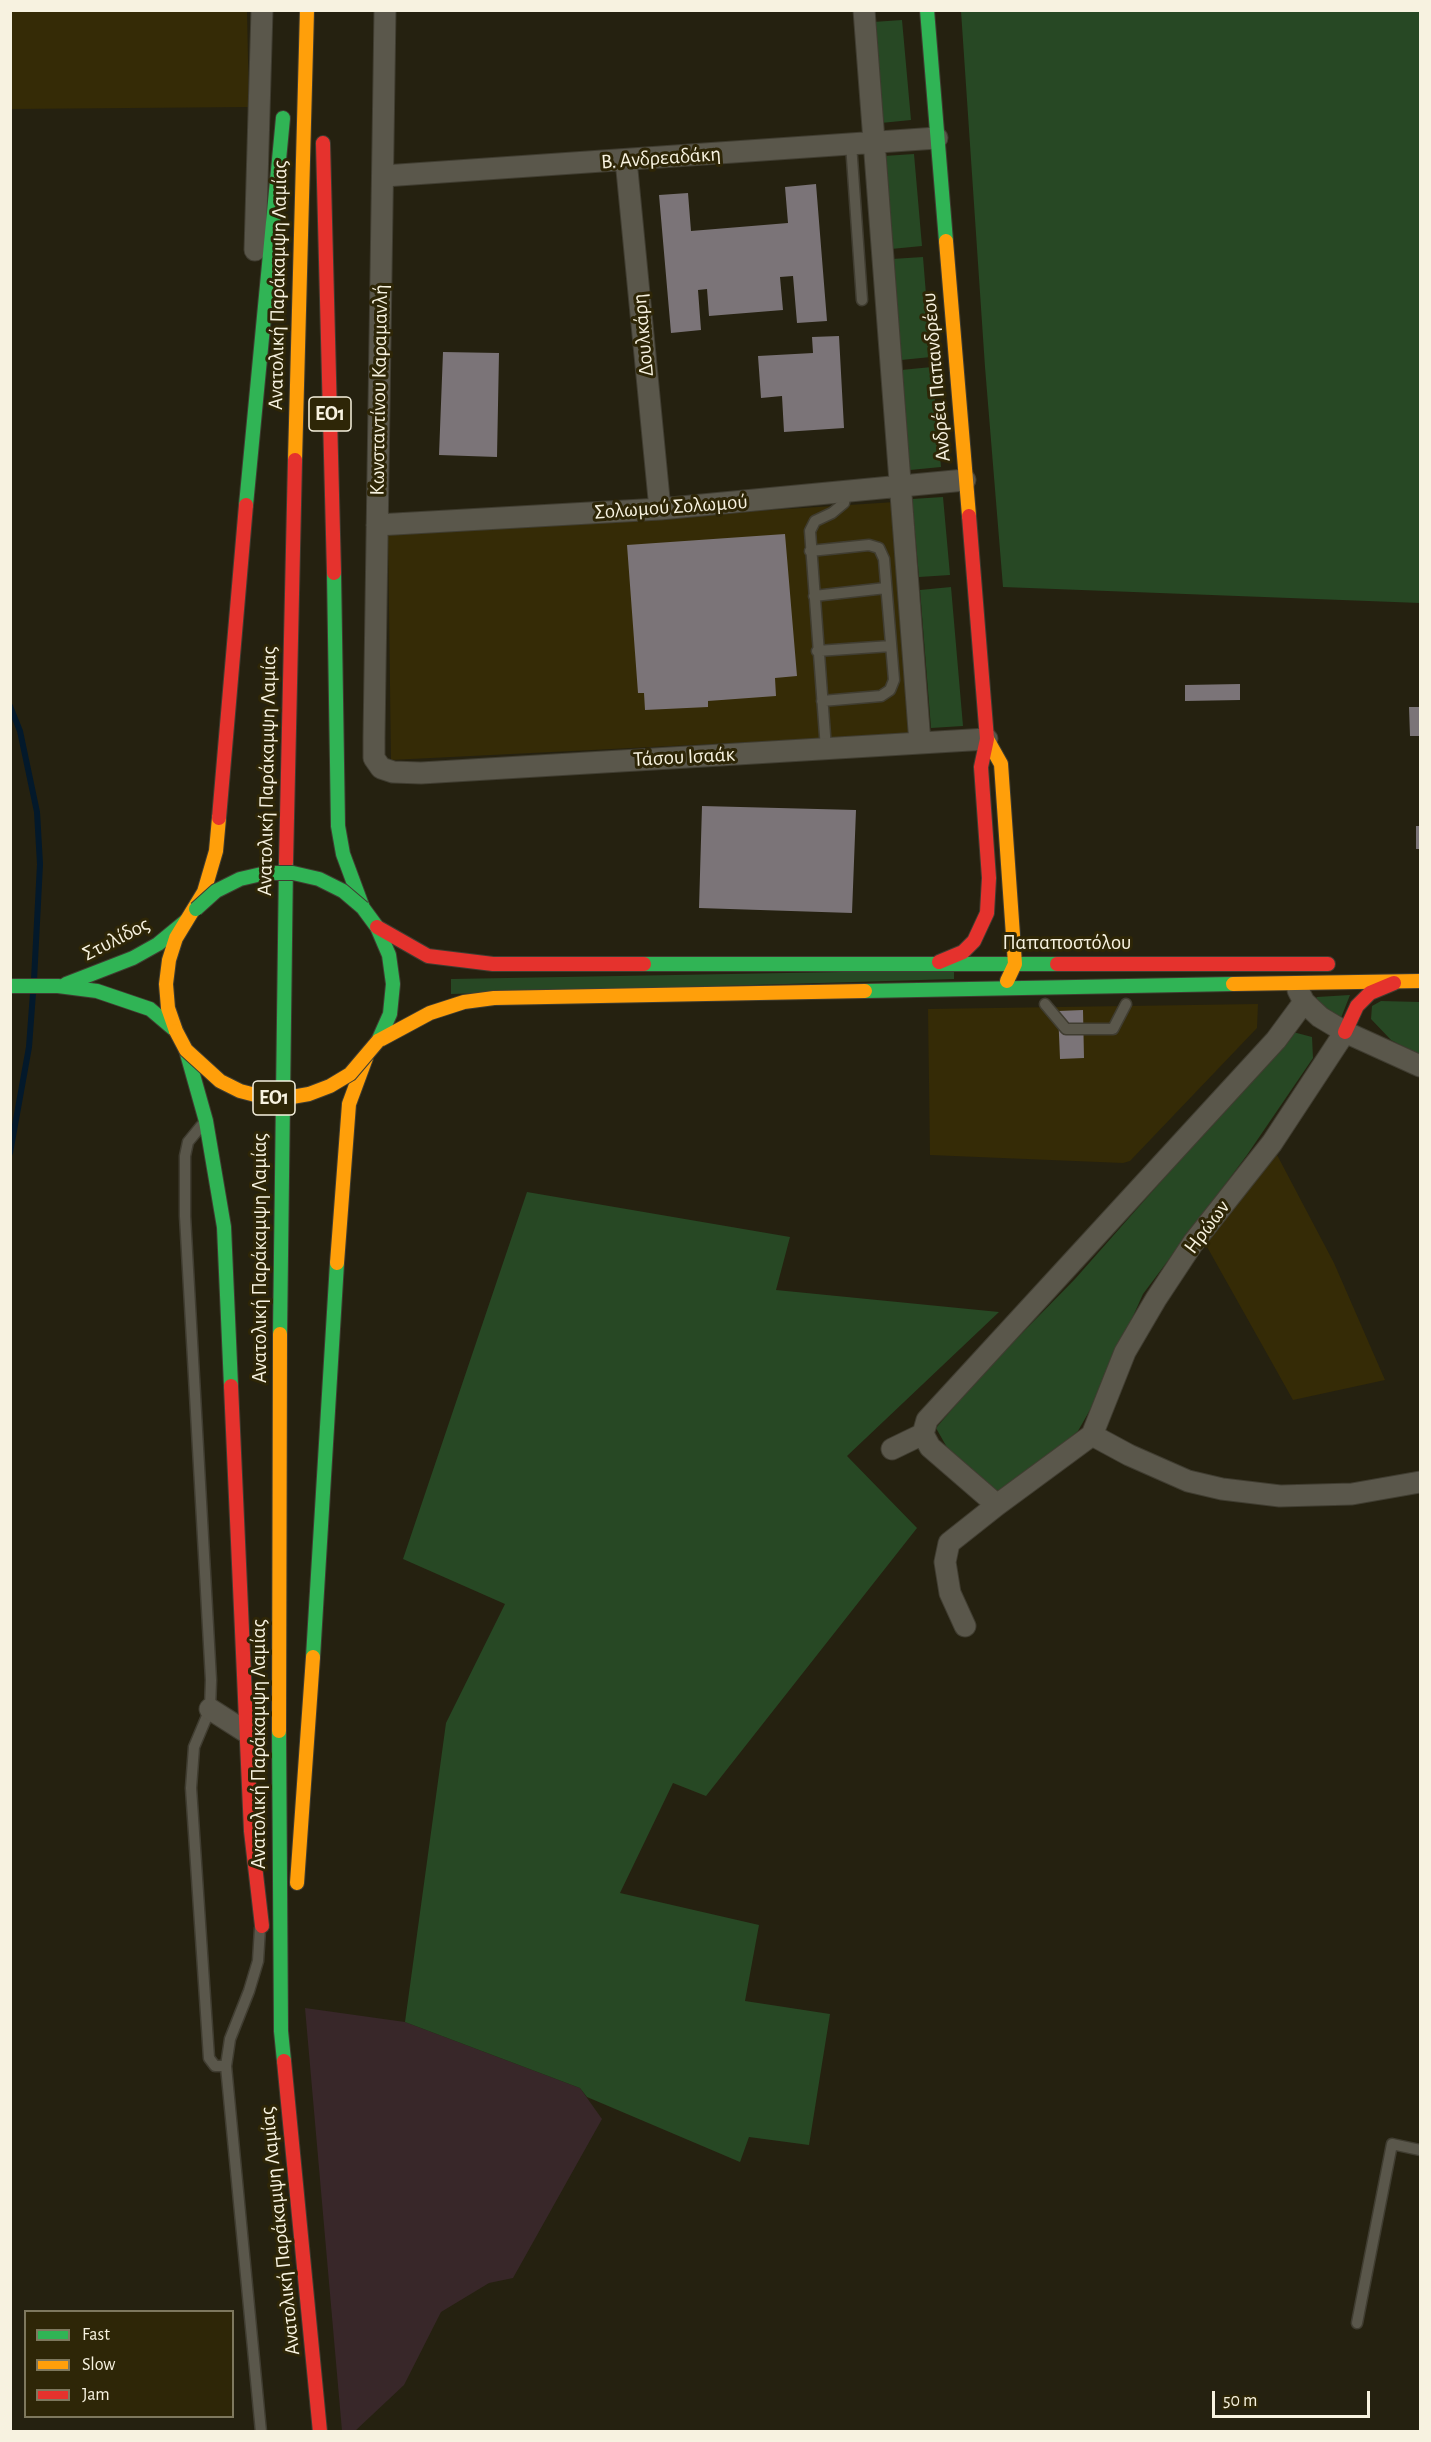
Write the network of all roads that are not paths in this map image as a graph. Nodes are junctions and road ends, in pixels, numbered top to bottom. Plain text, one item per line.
1 (262, 10) edge
2 (307, 10) edge
3 (385, 10) edge
4 (864, 10) edge
5 (927, 10) edge
6 (290, 80) dead end
7 (285, 103) dead end
8 (320, 105) dead end
9 (323, 129) dead end
10 (937, 138) junction
11 (874, 143) junction
12 (852, 144) junction
13 (627, 160) junction
14 (384, 176) junction
15 (862, 300) dead end
16 (249, 453) junction
17 (965, 480) junction
18 (898, 487) junction
19 (846, 492) junction
20 (660, 509) junction
21 (377, 525) junction
22 (810, 551) junction
23 (886, 588) junction
24 (814, 596) junction
25 (891, 646) junction
26 (817, 651) junction
27 (822, 700) junction
28 (987, 739) junction
29 (920, 743) junction
30 (826, 749) junction
31 (381, 768) joint
32 (363, 908) junction
33 (191, 914) junction
34 (377, 927) junction
35 (935, 963) junction
36 (1015, 964) junction
37 (1341, 964) dead end
38 (1401, 981) junction
39 (1420, 981) edge
40 (1298, 983) junction
41 (10, 986) edge
42 (58, 986) junction
43 (1004, 987) junction
44 (1045, 1004) dead end
45 (1126, 1004) dead end
46 (176, 1031) junction
47 (1345, 1032) junction
48 (378, 1041) junction
49 (186, 1050) junction
50 (366, 1058) junction
51 (1420, 1066) edge
52 (206, 1121) junction
53 (923, 1434) junction
54 (1092, 1435) junction
55 (892, 1449) dead end
56 (1420, 1482) edge
57 (997, 1505) junction
58 (965, 1626) dead end
59 (210, 1710) junction
60 (246, 1732) junction
61 (261, 1919) junction
62 (281, 2031) junction
63 (226, 2066) junction
64 (1420, 2150) edge
65 (1357, 2323) dead end
66 (261, 2432) edge
67 (320, 2432) edge

1 - 16 street
2 - 6 main road
2 - 8 main road
2 - 62 main road, Ανατολική Παράκαμψη Λαμίας
3 - 14 street, Κωνσταντίνου Καραμανλή
4 - 11 street
5 - 10 main road, Ανδρέα Παπανδρέου
7 - 16 main road, ΕΟ1
9 - 32 main road, ΕΟ1
10 - 11 street, Β. Ανδρεαδάκη
10 - 17 main road, Ανδρέα Παπανδρέου
11 - 12 street, Β. Ανδρεαδάκη
11 - 18 street
12 - 13 street, Β. Ανδρεαδάκη
12 - 15 lane
13 - 14 street, Β. Ανδρεαδάκη
13 - 20 street, Δουλκάρη
14 - 21 street, Κωνσταντίνου Καραμανλή
16 - 33 main road, ΕΟ1
17 - 18 street, Σολωμού Σολωμού
17 - 28 main road, Ανδρέα Παπανδρέου
18 - 19 street, Σολωμού Σολωμού
18 - 29 street
19 - 20 street, Σολωμού Σολωμού
19 - 22 lane
20 - 21 street, Σολωμού Σολωμού
21 - 31 street, Κωνσταντίνου Καραμανλή
22 - 23 lane
22 - 24 lane
23 - 24 lane
23 - 25 lane
24 - 26 lane
25 - 26 lane
25 - 27 lane
26 - 27 lane
27 - 30 lane
28 - 29 street, Τάσου Ισαάκ
28 - 35 main road, Ανδρέα Παπανδρέου
28 - 36 main road, Ανδρέα Παπανδρέου
29 - 30 street, Τάσου Ισαάκ
30 - 31 street, Τάσου Ισαάκ
32 - 33 main road, ΕΟ1, bridge
32 - 34 main road, ΕΟ1
33 - 42 main road, Στυλίδος / ΕΟ1
33 - 46 main road, ΕΟ1
34 - 35 main road, Παπαποστόλου
34 - 48 main road, ΕΟ1
35 - 36 main road, Παπαποστόλου
36 - 40 main road, Παπαποστόλου
36 - 43 main road, Ανδρέα Παπανδρέου
37 - 40 main road, Παπαποστόλου
38 - 39 main road, Παπαποστόλου
38 - 40 main road, Παπαποστόλου
38 - 47 main road
40 - 43 main road, Παπαποστόλου
40 - 47 street
40 - 53 street
41 - 42 main road, Στυλίδος / ΕΟ1
42 - 46 main road, Στυλίδος / ΕΟ1
43 - 48 main road, Παπαποστόλου
44 - 45 lane
46 - 49 main road, ΕΟ1, bridge
47 - 51 street
47 - 54 street, Ηρώων
48 - 50 main road, ΕΟ1, bridge
49 - 50 main road, ΕΟ1, bridge
49 - 52 main road
50 - 62 main road
52 - 59 lane
52 - 60 main road
53 - 55 street
53 - 57 street
54 - 56 street
54 - 57 street
57 - 58 street
59 - 60 street
59 - 63 lane
60 - 61 main road
61 - 62 main road
61 - 63 lane
62 - 67 main road, Ανατολική Παράκαμψη Λαμίας
63 - 66 lane
64 - 65 lane

